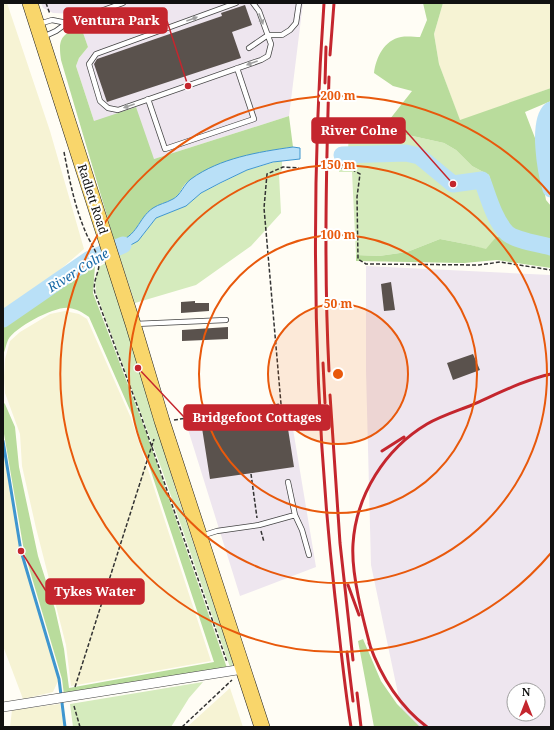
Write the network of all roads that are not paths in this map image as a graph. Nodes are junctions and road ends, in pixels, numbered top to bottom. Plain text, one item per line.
1 (30, 3) edge
2 (123, 3) edge
3 (236, 3) edge
4 (253, 3) edge
5 (299, 3) edge
6 (67, 23) junction
7 (44, 27) junction
8 (268, 35) junction
9 (249, 48) dead end
10 (236, 68) junction
11 (148, 99) junction
12 (226, 320) dead end
13 (133, 324) junction
14 (288, 482) dead end
15 (295, 514) junction
16 (199, 536) junction
17 (309, 555) dead end
18 (237, 670) junction
19 (3, 707) edge
20 (262, 727) edge

1 - 7 main road, Radlett Road
2 - 6 lane
11 -> 3 lane
4 -> 8 lane
5 - 8 lane
6 - 7 lane
6 - 7 lane
7 - 13 main road, Radlett Road
8 - 9 lane
8 -> 10 lane
10 - 11 lane
10 - 11 lane
12 - 13 lane
13 - 16 main road, Radlett Road
14 - 15 lane
15 - 16 lane
15 - 17 lane
16 - 18 main road, Radlett Road
18 - 19 street
18 - 20 main road, Radlett Road

